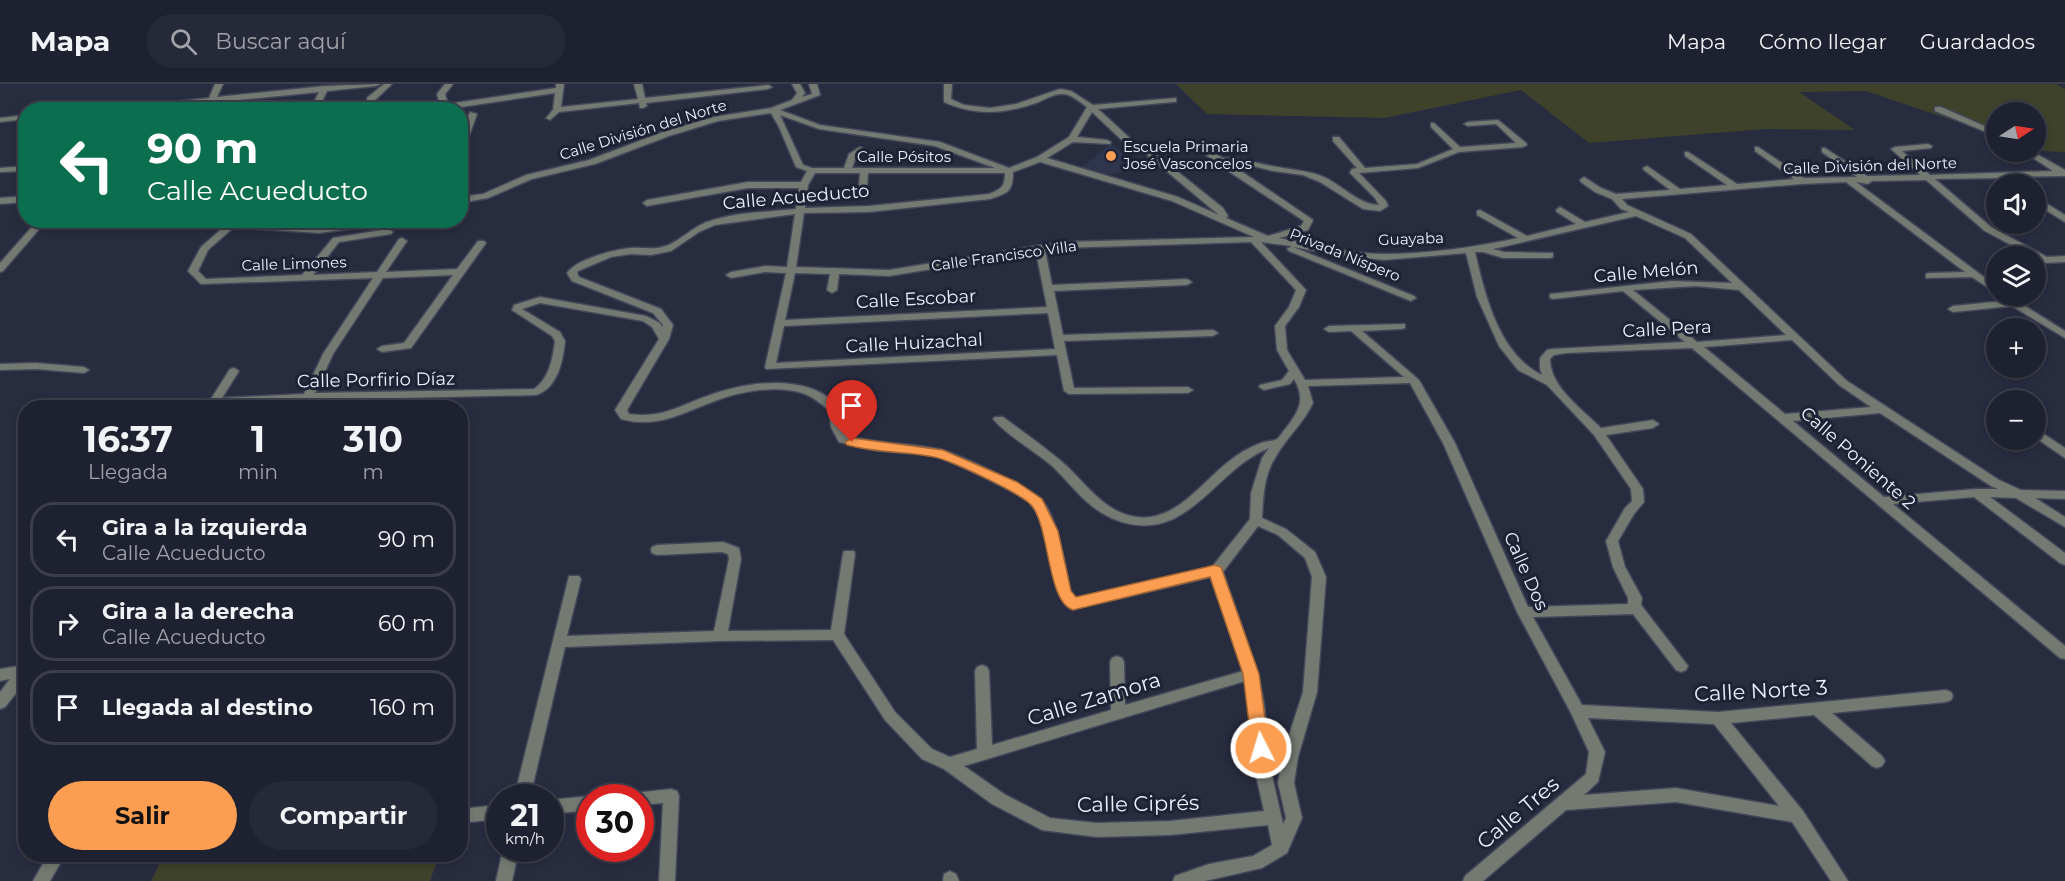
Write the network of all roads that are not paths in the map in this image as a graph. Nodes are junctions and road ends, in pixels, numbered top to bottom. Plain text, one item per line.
1 (219, 84) edge
2 (288, 84) edge
3 (369, 84) edge
4 (376, 84) edge
5 (388, 84) edge
6 (449, 84) edge
7 (638, 84) edge
8 (796, 84) edge
9 (813, 84) edge
10 (948, 84) edge
11 (560, 87) edge
12 (768, 87) dead end
13 (325, 88) junction
14 (284, 92) junction
15 (212, 99) junction
16 (370, 100) dead end
17 (1173, 100) dead end
18 (195, 102) edge
19 (318, 102) edge
20 (443, 102) edge
21 (463, 102) edge
22 (795, 102) junction
23 (643, 104) junction
24 (1091, 107) junction
25 (1938, 109) dead end
26 (557, 110) junction
27 (773, 110) junction
28 (473, 114) dead end
29 (18, 118) edge
30 (550, 118) dead end
31 (12, 119) junction
32 (0, 120) edge
33 (1434, 124) dead end
34 (1468, 124) dead end
35 (468, 128) edge
36 (1986, 130) edge
37 (0, 132) edge
38 (1072, 139) junction
39 (1336, 139) dead end
40 (1107, 142) dead end
41 (1130, 143) dead end
42 (1928, 146) dead end
43 (1202, 147) dead end
44 (860, 149) dead end
45 (1458, 150) junction
46 (1758, 150) dead end
47 (1826, 150) dead end
48 (1150, 154) dead end
49 (1688, 154) dead end
50 (1040, 159) junction
51 (1219, 161) junction
52 (2045, 162) edge
53 (1647, 168) dead end
54 (18, 169) edge
55 (0, 170) edge
56 (812, 170) junction
57 (847, 170) junction
58 (864, 170) junction
59 (1363, 170) junction
60 (1009, 171) junction
61 (2064, 173) edge
62 (1998, 174) edge
63 (1986, 175) edge
64 (1927, 178) junction
65 (1584, 180) dead end
66 (1802, 181) junction
67 (1849, 181) junction
68 (1868, 181) junction
69 (804, 184) junction
70 (1734, 186) junction
71 (863, 187) dead end
72 (1676, 190) junction
73 (1615, 197) junction
74 (468, 199) edge
75 (18, 200) edge
76 (0, 201) edge
77 (647, 203) dead end
78 (2046, 207) edge
79 (1560, 210) dead end
80 (799, 211) junction
81 (1480, 213) dead end
82 (1637, 213) junction
83 (1226, 219) junction
84 (2065, 219) edge
85 (1585, 226) junction
86 (36, 228) edge
87 (228, 228) edge
88 (290, 228) edge
89 (345, 228) edge
90 (297, 229) joint
91 (388, 232) dead end
92 (1267, 239) junction
93 (1254, 240) junction
94 (1526, 240) junction
95 (402, 241) dead end
96 (481, 243) dead end
97 (1040, 248) junction
98 (1482, 249) junction
99 (1470, 251) junction
100 (1550, 255) dead end
101 (2065, 259) edge
102 (0, 269) edge
103 (791, 271) junction
104 (460, 272) junction
105 (836, 272) junction
106 (1975, 274) junction
107 (732, 275) dead end
108 (380, 276) junction
109 (1929, 276) dead end
110 (305, 279) junction
111 (1187, 282) dead end
112 (1986, 282) edge
113 (1741, 287) junction
114 (1048, 288) junction
115 (832, 290) dead end
116 (1628, 290) junction
117 (1553, 296) dead end
118 (1411, 298) dead end
119 (1986, 306) edge
120 (2017, 306) edge
121 (1953, 309) dead end
122 (1053, 310) junction
123 (780, 323) junction
124 (1401, 326) dead end
125 (1353, 328) junction
126 (1329, 329) dead end
127 (1213, 333) dead end
128 (2065, 335) edge
129 (1794, 337) junction
130 (1059, 338) junction
131 (664, 339) junction
132 (1695, 345) junction
133 (382, 349) dead end
134 (1061, 352) junction
135 (0, 367) edge
136 (84, 370) dead end
137 (234, 371) dead end
138 (1295, 371) junction
139 (1414, 380) junction
140 (1302, 383) junction
141 (1551, 383) junction
142 (1264, 387) dead end
143 (1188, 390) dead end
144 (215, 400) edge
145 (306, 400) edge
146 (362, 400) edge
147 (1882, 409) junction
148 (1785, 418) junction
149 (999, 419) dead end
150 (1653, 424) dead end
151 (1598, 432) junction
152 (2046, 440) edge
153 (1280, 442) junction
154 (2065, 454) edge
155 (1976, 493) junction
156 (2019, 494) junction
157 (2065, 495) edge
158 (1880, 501) junction
159 (1256, 520) junction
160 (2065, 523) edge
161 (657, 550) dead end
162 (849, 554) dead end
163 (2065, 560) edge
164 (1215, 571) junction
165 (573, 579) dead end
166 (1634, 606) junction
167 (1524, 612) junction
168 (837, 635) junction
169 (720, 636) junction
170 (559, 642) junction
171 (2065, 654) edge
172 (1118, 662) dead end
173 (1681, 666) dead end
174 (982, 671) dead end
175 (18, 673) edge
176 (1251, 674) junction
177 (0, 675) edge
178 (18, 681) edge
179 (1946, 696) dead end
180 (0, 703) edge
181 (1819, 710) junction
182 (1578, 711) junction
183 (1118, 714) junction
184 (1718, 717) junction
185 (985, 754) junction
186 (1877, 761) dead end
187 (949, 764) junction
188 (1593, 777) joint
189 (525, 784) edge
190 (654, 797) edge
191 (1562, 803) junction
192 (486, 813) edge
193 (468, 815) edge
194 (1797, 816) junction
195 (1273, 817) junction
196 (1281, 848) junction
197 (53, 862) edge
198 (508, 862) edge
199 (41, 881) edge
200 (504, 881) edge
201 (667, 881) edge
202 (1181, 881) edge
203 (1471, 881) edge
204 (1840, 881) edge

1 - 15 street
2 - 14 street
3 - 4 street
3 - 13 street
5 - 16 street
6 - 20 street
7 - 23 street
8 - 22 street
9 - 22 street
10 - 24 street
11 - 21 street
11 - 26 street
12 - 23 street
13 - 14 street
13 - 19 street
14 - 15 street
15 - 18 street
17 - 24 street
22 - 27 street
23 - 26 street
24 - 38 street
24 - 41 street
25 - 36 street
26 - 30 street
27 - 56 street, Calle Pósitos
27 - 60 street, Calle División del Norte
27 - 74 street, Calle División del Norte
28 - 35 street
29 - 31 street
31 - 32 street
31 - 37 street
33 - 45 street
34 - 45 street
38 - 40 street
38 - 50 street
39 - 59 street
42 - 64 street
43 - 51 street
44 - 57 street
45 - 59 street
46 - 66 street
47 - 68 street
48 - 83 street
49 - 70 street
50 - 60 street
50 - 83 street
51 - 59 street
51 - 92 street
52 - 61 street
53 - 72 street
54 - 55 street
56 - 57 street, Calle Pósitos
56 - 69 street
57 - 58 street, Calle Pósitos
58 - 60 street, Calle Pósitos
58 - 71 street
60 - 80 street, Calle Acueducto
61 - 62 street, Calle División del Norte
63 - 64 street, Calle División del Norte
64 - 68 street, Calle División del Norte
64 - 101 street
65 - 73 street
66 - 67 street, Calle División del Norte
66 - 70 street, Calle División del Norte
67 - 68 street, Calle División del Norte
67 - 106 street
69 - 77 street
69 - 80 street
70 - 72 street, Calle División del Norte
72 - 73 street, Calle División del Norte
73 - 82 street
75 - 76 street
78 - 84 street
79 - 85 street
80 - 103 street
80 - 131 street, Calle Acueducto
81 - 94 street
82 - 85 street, Guayaba
82 - 113 street
83 - 92 street
85 - 94 street, Guayaba
86 - 102 street
87 - 110 street, Calle Limones
88 - 90 street
89 - 90 street
91 - 110 street
92 - 93 street, Calle Francisco Villa
92 - 99 street, Guayaba
92 - 118 street, Privada Níspero
93 - 97 street, Calle Francisco Villa
93 - 138 street
94 - 98 street, Guayaba
95 - 108 street
96 - 104 street
97 - 105 street, Calle Francisco Villa
97 - 114 street
98 - 99 street, Guayaba
98 - 100 street
99 - 141 street
103 - 105 street, Calle Francisco Villa
103 - 107 street, Calle Francisco Villa
103 - 123 street
104 - 108 street, Calle Limones
104 - 133 street
105 - 115 street
106 - 109 street
106 - 112 street
108 - 110 street, Calle Limones
108 - 145 street
111 - 114 street
113 - 116 street, Calle Melón
113 - 129 street
114 - 122 street
116 - 117 street, Calle Melón
116 - 132 street, Calle Poniente 2
119 - 121 street
120 - 128 street
122 - 123 street, Calle Escobar
122 - 130 street
123 - 134 street, Calle Huizachal
124 - 125 street
125 - 126 street
125 - 139 street
127 - 130 street
129 - 132 street, Calle Pera
129 - 147 street
130 - 134 street
131 - 146 street, Calle Porfirio Díaz
131 - 164 street
132 - 141 street, Calle Pera
132 - 148 street, Calle Poniente 2
134 - 143 street
135 - 136 street
137 - 144 street
138 - 140 street
138 - 142 street
139 - 140 street
139 - 167 street, Calle Dos
140 - 153 street
141 - 151 street
147 - 148 street
147 - 156 street
148 - 158 street, Calle Poniente 2
149 - 153 street
150 - 151 street
151 - 166 street
152 - 154 street
153 - 159 street
155 - 156 street
155 - 158 street
155 - 163 street
156 - 157 street
156 - 160 street
158 - 171 street, Calle Poniente 2
159 - 164 street
159 - 196 street
161 - 169 street
162 - 168 street
164 - 176 street
165 - 170 street
166 - 167 street
166 - 173 street
167 - 182 street, Calle Dos
168 - 169 street
168 - 187 street, Calle Ciprés
169 - 170 street
170 - 189 street
172 - 183 street
174 - 185 street
175 - 177 street
176 - 183 street, Calle Zamora
176 - 195 street
178 - 180 street
179 - 181 street, Calle Norte 3
181 - 184 street, Calle Norte 3
181 - 186 street
182 - 184 street, Calle Norte 3
182 - 188 street, Calle Dos
183 - 185 street, Calle Zamora
184 - 194 street
185 - 187 street, Calle Zamora
187 - 195 street, Calle Ciprés
188 - 191 street, Calle Tres
190 - 201 street
191 - 194 street
191 - 203 street, Calle Tres
192 - 193 street
194 - 204 street
195 - 196 street
196 - 202 street
197 - 199 street
198 - 200 street

